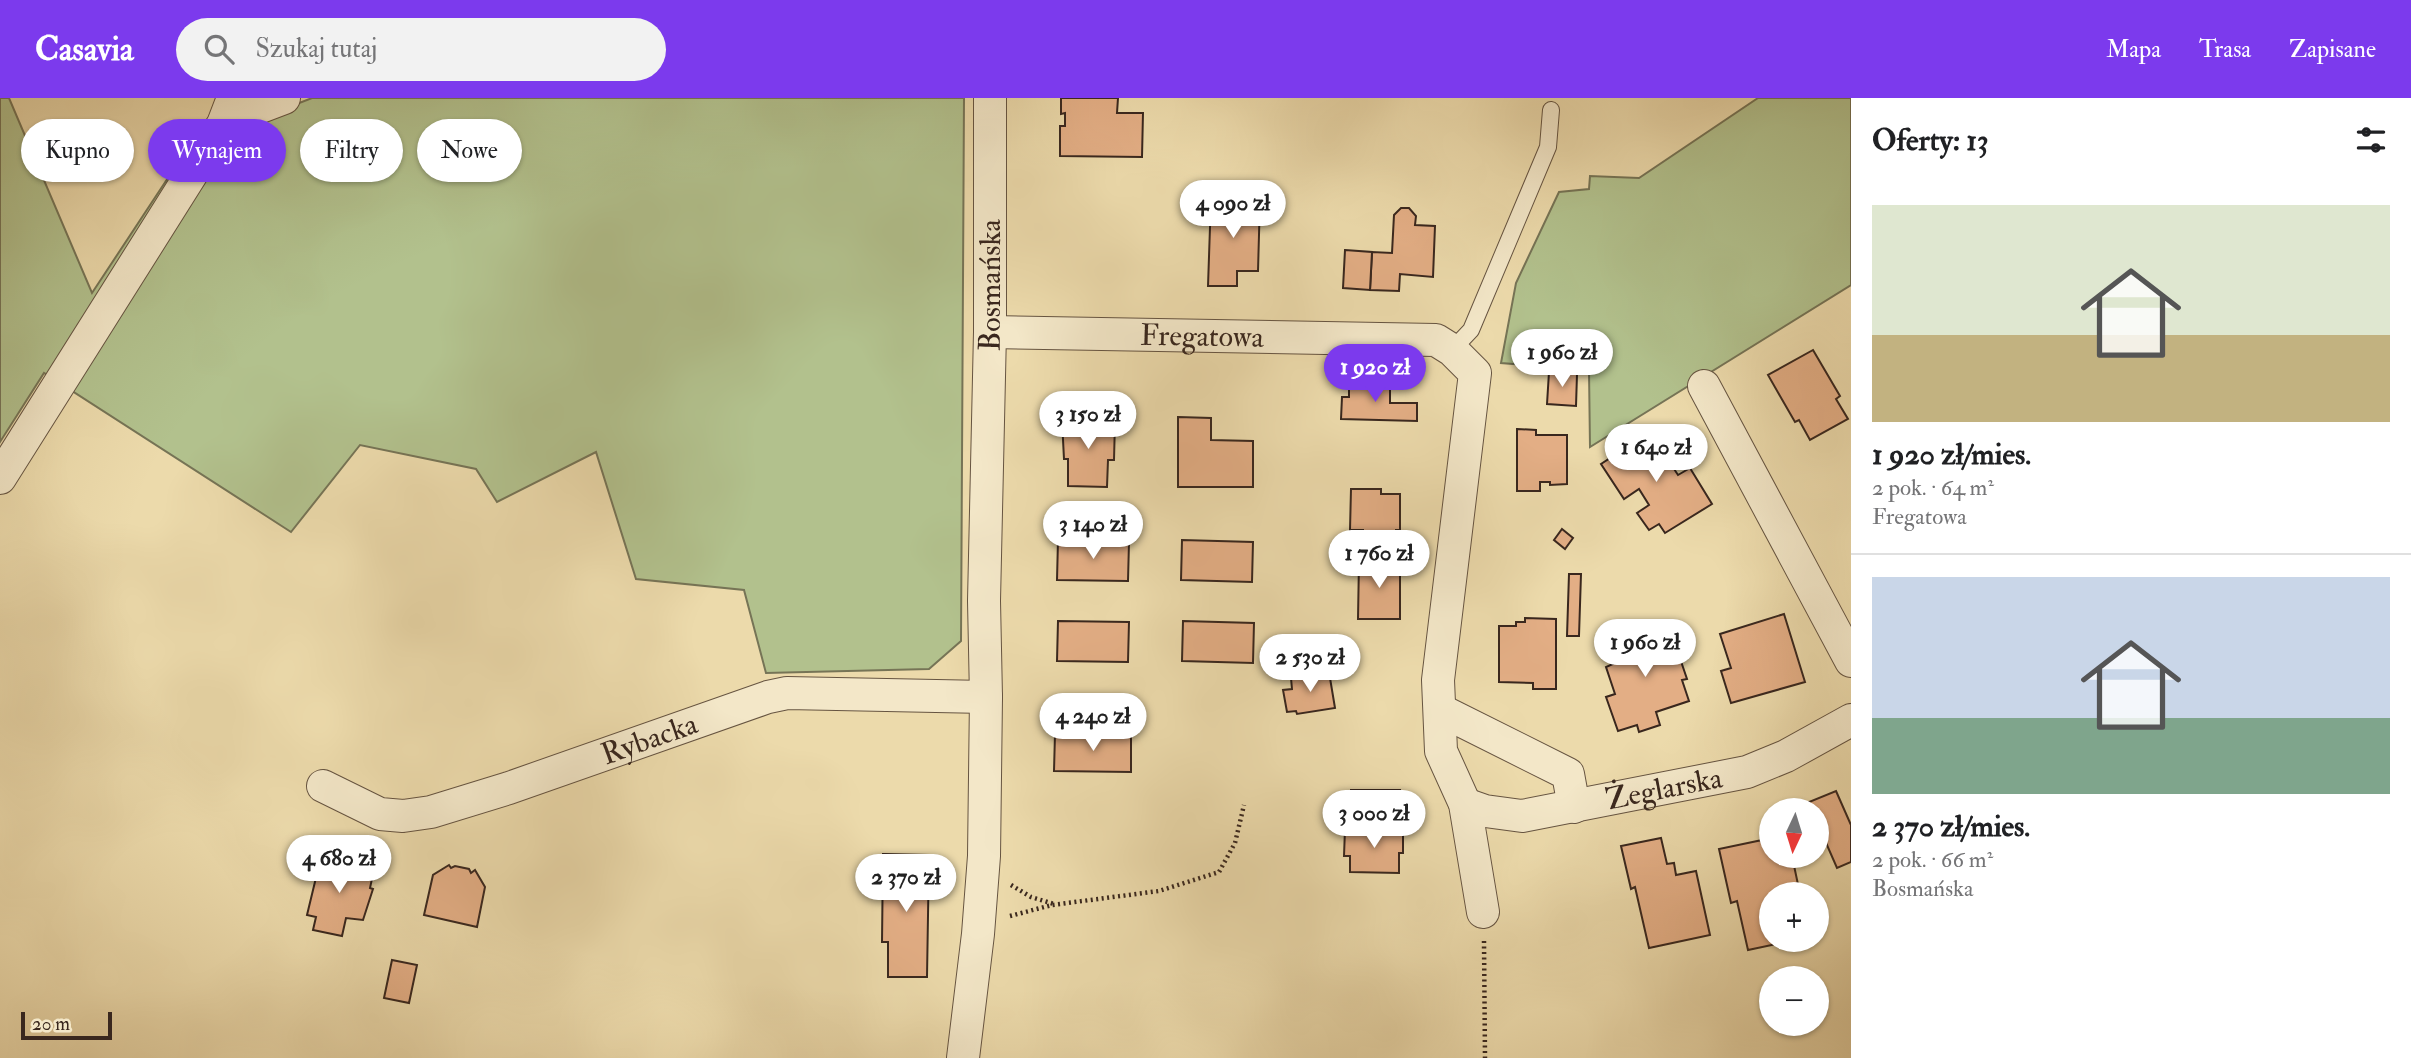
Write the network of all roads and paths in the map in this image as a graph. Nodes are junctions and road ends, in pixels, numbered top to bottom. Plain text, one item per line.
1 (284, 98) edge
2 (990, 98) edge
3 (233, 100) edge
4 (1551, 110) dead end
5 (990, 332) junction
6 (1452, 351) junction
7 (1704, 386) dead end
8 (0, 478) edge
9 (1851, 661) edge
10 (986, 697) junction
11 (1440, 710) junction
12 (1851, 720) edge
13 (323, 786) dead end
14 (1465, 804) junction
15 (1244, 805) dead end
16 (1574, 807) junction
17 (984, 856) junction
18 (1058, 905) junction
19 (1483, 912) joint
20 (978, 934) junction
21 (963, 1058) edge
22 (1485, 1058) edge

1 - 3 street
2 - 5 street, Bosmańska
3 - 8 street
4 - 6 lane
5 - 6 street, Fregatowa
5 - 10 street, Bosmańska
6 - 11 street, Fregatowa
7 - 9 street
10 - 13 street, Rybacka
10 - 17 street, Bosmańska
11 - 14 street, Fregatowa
11 - 16 street
12 - 16 street, Żeglarska
14 - 16 street, Żeglarska
14 - 19 street, Fregatowa
15 - 18 path
17 - 18 path
17 - 20 street, Bosmańska
18 - 20 path
19 - 22 path
20 - 21 street, Bosmańska

